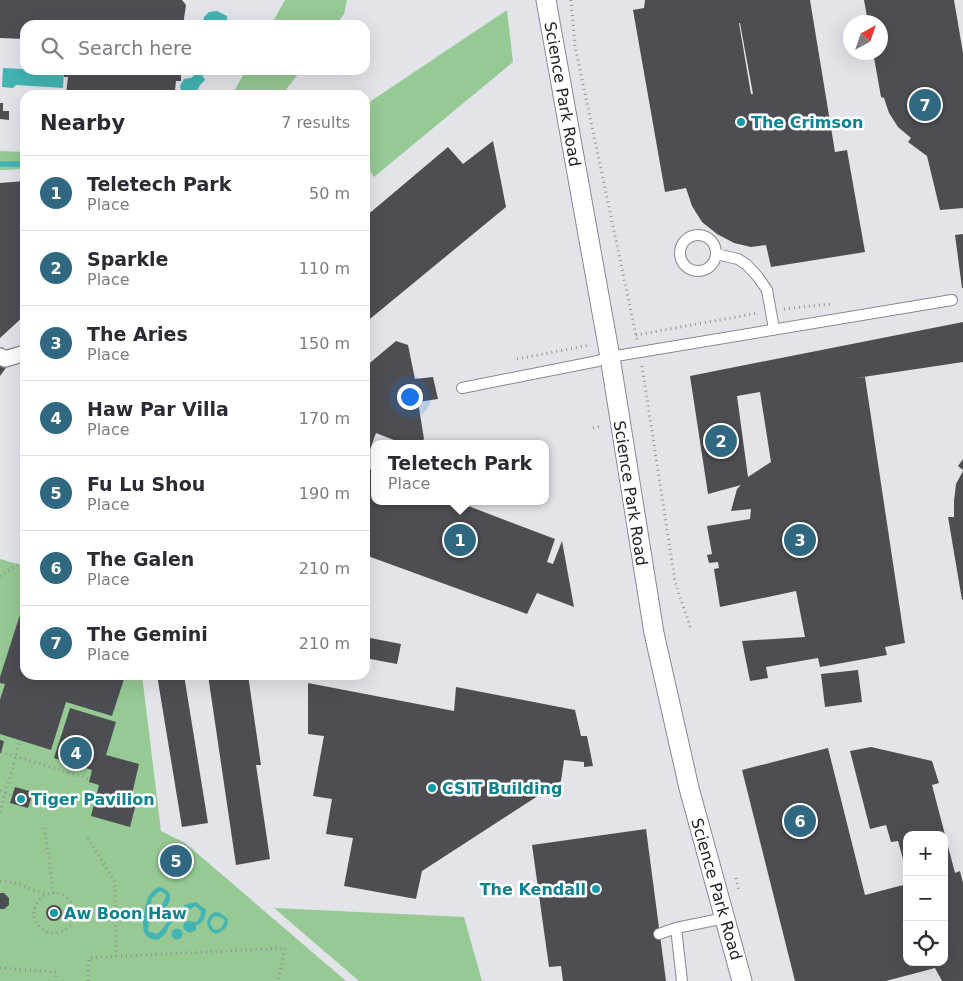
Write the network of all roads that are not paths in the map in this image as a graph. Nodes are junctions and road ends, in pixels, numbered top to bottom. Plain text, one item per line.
1 (546, 0) edge
2 (716, 254) dead end
3 (952, 300) dead end
4 (774, 329) junction
5 (20, 354) edge
6 (0, 356) edge
7 (610, 357) junction
8 (462, 388) dead end
9 (725, 918) junction
10 (676, 928) junction
11 (659, 934) dead end
12 (682, 981) edge
13 (742, 981) edge

1 - 7 street, Science Park Road
2 - 4 lane
3 - 4 lane
4 - 7 lane
5 - 6 street
7 - 8 lane
7 - 9 street, Science Park Road
9 - 10 lane
9 - 13 street, Science Park Road
10 - 11 lane
10 - 12 lane

